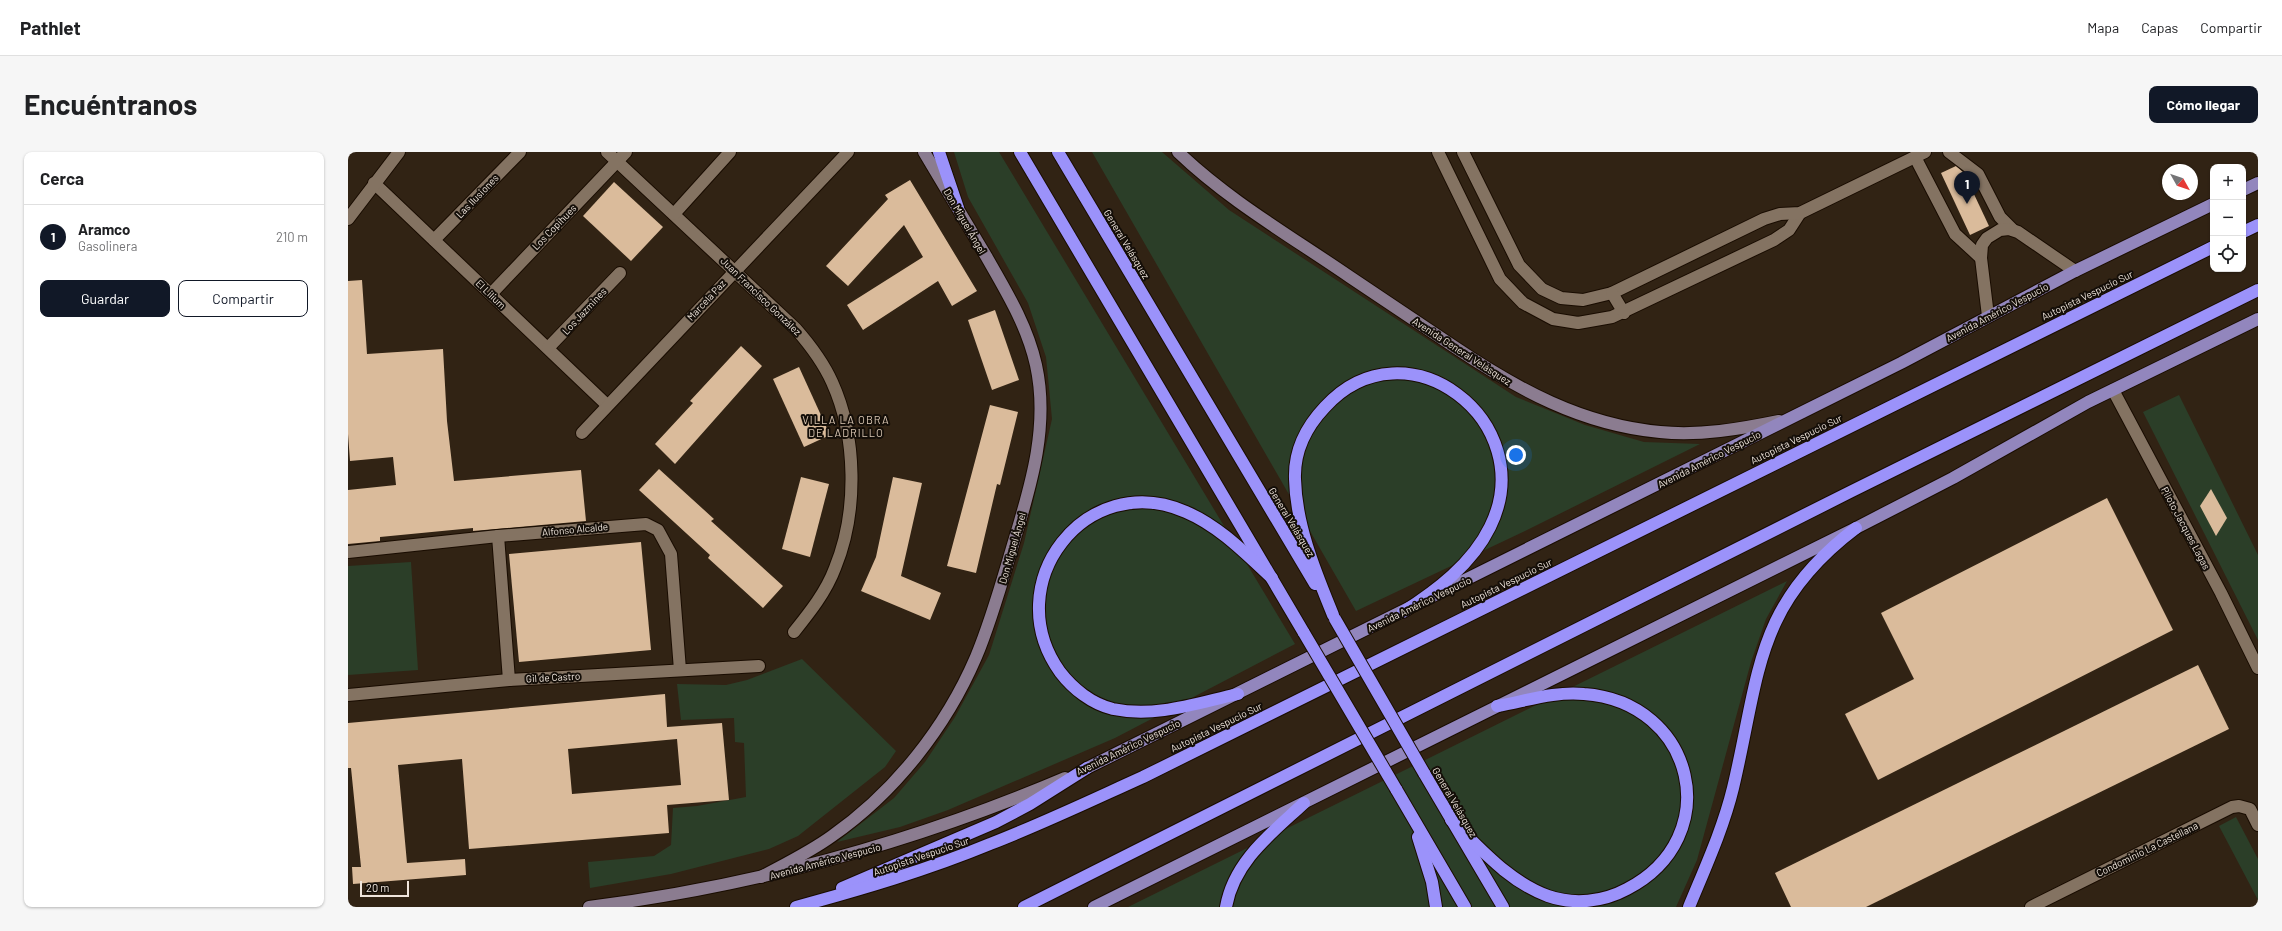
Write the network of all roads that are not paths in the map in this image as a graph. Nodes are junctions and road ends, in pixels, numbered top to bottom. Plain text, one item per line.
1 (399, 152) edge
2 (520, 152) edge
3 (608, 152) edge
4 (626, 152) edge
5 (730, 152) edge
6 (848, 152) edge
7 (924, 152) edge
8 (939, 152) edge
9 (1020, 152) edge
10 (1058, 152) edge
11 (1178, 152) edge
12 (1438, 152) edge
13 (1463, 152) edge
14 (1950, 152) edge
15 (1920, 154) edge
16 (617, 161) junction
17 (374, 183) junction
18 (2258, 183) edge
19 (2246, 189) edge
20 (2210, 205) edge
21 (958, 208) junction
22 (1800, 213) junction
23 (674, 214) junction
24 (348, 219) edge
25 (2258, 225) edge
26 (2013, 230) junction
27 (2246, 231) edge
28 (434, 240) junction
29 (2210, 248) edge
30 (1981, 258) junction
31 (734, 270) junction
32 (2075, 271) junction
33 (620, 273) dead end
34 (2258, 290) edge
35 (1612, 293) junction
36 (491, 294) junction
37 (1624, 313) junction
38 (1988, 316) junction
39 (2258, 319) edge
40 (548, 348) junction
41 (2113, 390) junction
42 (607, 405) junction
43 (1788, 419) junction
44 (582, 432) dead end
45 (1856, 528) junction
46 (498, 536) junction
47 (348, 552) edge
48 (1272, 578) junction
49 (1403, 612) junction
50 (1334, 617) junction
51 (794, 632) dead end
52 (759, 666) dead end
53 (2258, 668) edge
54 (680, 670) junction
55 (508, 680) junction
56 (1238, 694) junction
57 (348, 695) edge
58 (1498, 706) junction
59 (1087, 768) junction
60 (1304, 803) junction
61 (1413, 818) junction
62 (1452, 820) junction
63 (2258, 824) edge
64 (761, 877) junction
65 (814, 902) junction
66 (589, 907) edge
67 (796, 907) edge
68 (1024, 907) edge
69 (1094, 907) edge
70 (1226, 907) edge
71 (1436, 907) edge
72 (1465, 907) edge
73 (1503, 907) edge
74 (1689, 907) edge
75 (2031, 907) edge

1 - 17 street
2 - 28 street, Las Ilusiones
3 - 16 street, Juan Francisco González
4 - 16 street, Los Copihues
5 - 23 street
6 - 31 street, Marcela Paz
7 - 21 main road, Don Miguel Ángel
8 - 21 highway
9 - 48 highway
10 - 50 highway, General Velásquez
11 - 43 main road, Avenida General Velásquez
12 - 37 street
13 - 35 street
14 - 26 street
15 - 22 street
15 - 30 street
16 - 23 street, Juan Francisco González
16 - 36 street, Los Copihues
17 - 24 street
17 - 28 street, El Lilium
18 - 19 main road
20 - 32 main road, Avenida Américo Vespucio
21 - 64 main road, Don Miguel Ángel
22 - 35 street
22 - 37 street
23 - 31 street, Juan Francisco González
25 - 27 highway
26 - 30 street
26 - 32 street
28 - 36 street, El Lilium
29 - 65 highway, Autopista Vespucio Sur
30 - 38 street
31 - 42 street, Marcela Paz
31 - 51 street, Juan Francisco González
32 - 38 main road, Avenida Américo Vespucio
33 - 40 street, Los Jazmines
34 - 68 highway
35 - 37 street
36 - 40 street, El Lilium
38 - 43 main road, Avenida Américo Vespucio
39 - 41 main road
40 - 42 street, El Lilium
41 - 45 main road
41 - 53 street, Piloto Jacques Lagas
42 - 44 street, Marcela Paz
43 - 49 main road, Avenida Américo Vespucio
45 - 58 main road
45 - 74 highway
46 - 47 street, Alfonso Alcalde
46 - 54 street, Alfonso Alcalde
46 - 55 street
48 - 56 highway
48 - 61 highway, bridge
49 - 50 highway
49 - 56 main road, Avenida Américo Vespucio
50 - 62 highway, General Velásquez, bridge
52 - 54 street, Gil de Castro
54 - 55 street, Gil de Castro
55 - 57 street, Gil de Castro
56 - 59 main road, Avenida Américo Vespucio
58 - 60 main road
58 - 62 highway
59 - 64 main road, Avenida Américo Vespucio
59 - 65 highway
60 - 69 main road
60 - 70 highway
61 - 71 highway
61 - 72 highway
62 - 73 highway, General Velásquez
63 - 75 street, Condominio La Castellana
64 - 66 main road, Avenida Américo Vespucio
65 - 67 highway, Autopista Vespucio Sur

